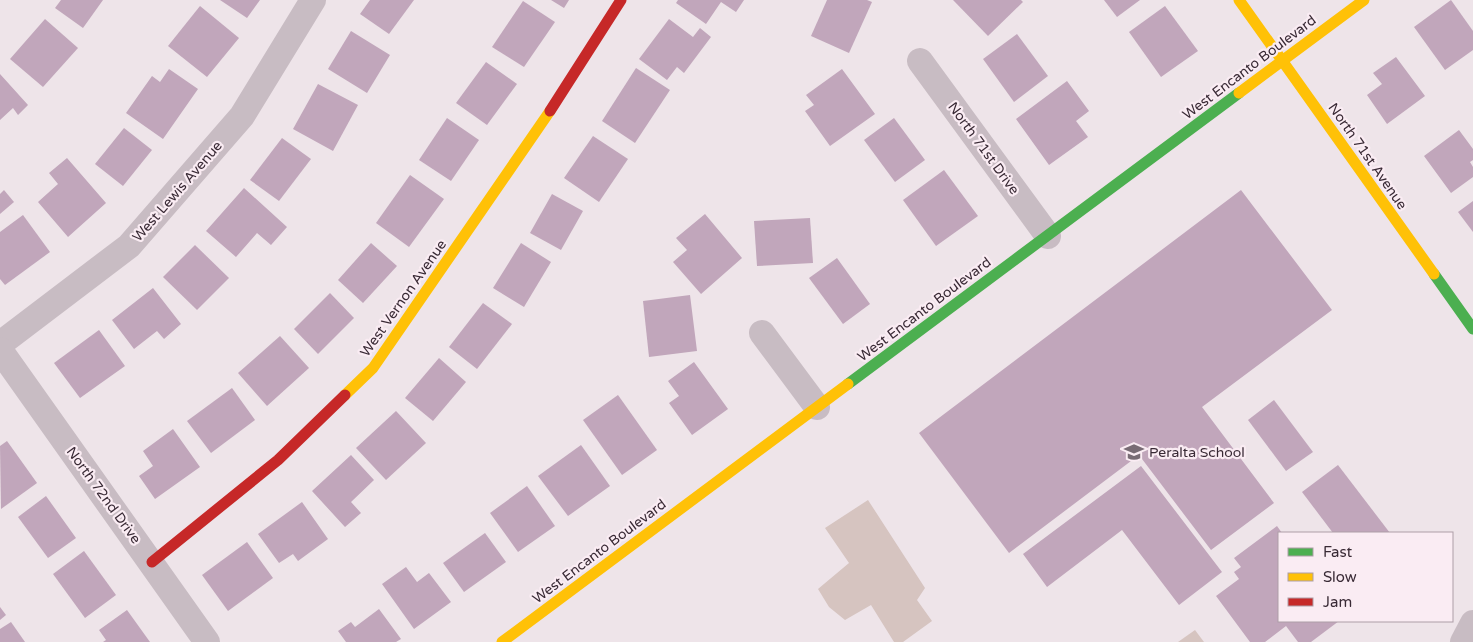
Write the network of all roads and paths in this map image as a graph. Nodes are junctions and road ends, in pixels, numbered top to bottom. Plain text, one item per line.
1 (313, 0) edge
2 (621, 0) edge
3 (1238, 0) edge
4 (1364, 0) edge
5 (920, 61) dead end
6 (1283, 61) junction
7 (1048, 236) junction
8 (1473, 329) edge
9 (762, 333) dead end
10 (0, 344) edge
11 (0, 350) edge
12 (817, 407) junction
13 (152, 562) junction
14 (1473, 623) edge
15 (207, 642) edge
16 (502, 642) edge
17 (1464, 642) edge

1 - 10 street, West Lewis Avenue
2 - 13 street, West Vernon Avenue
3 - 6 street, North 71st Avenue
4 - 6 street, West Encanto Boulevard
5 - 7 street, North 71st Drive
6 - 7 street, West Encanto Boulevard
6 - 8 street, North 71st Avenue
7 - 12 street, West Encanto Boulevard
9 - 12 street
11 - 13 street, North 72nd Drive
12 - 16 street, West Encanto Boulevard
13 - 15 street, North 72nd Drive
14 - 17 street

